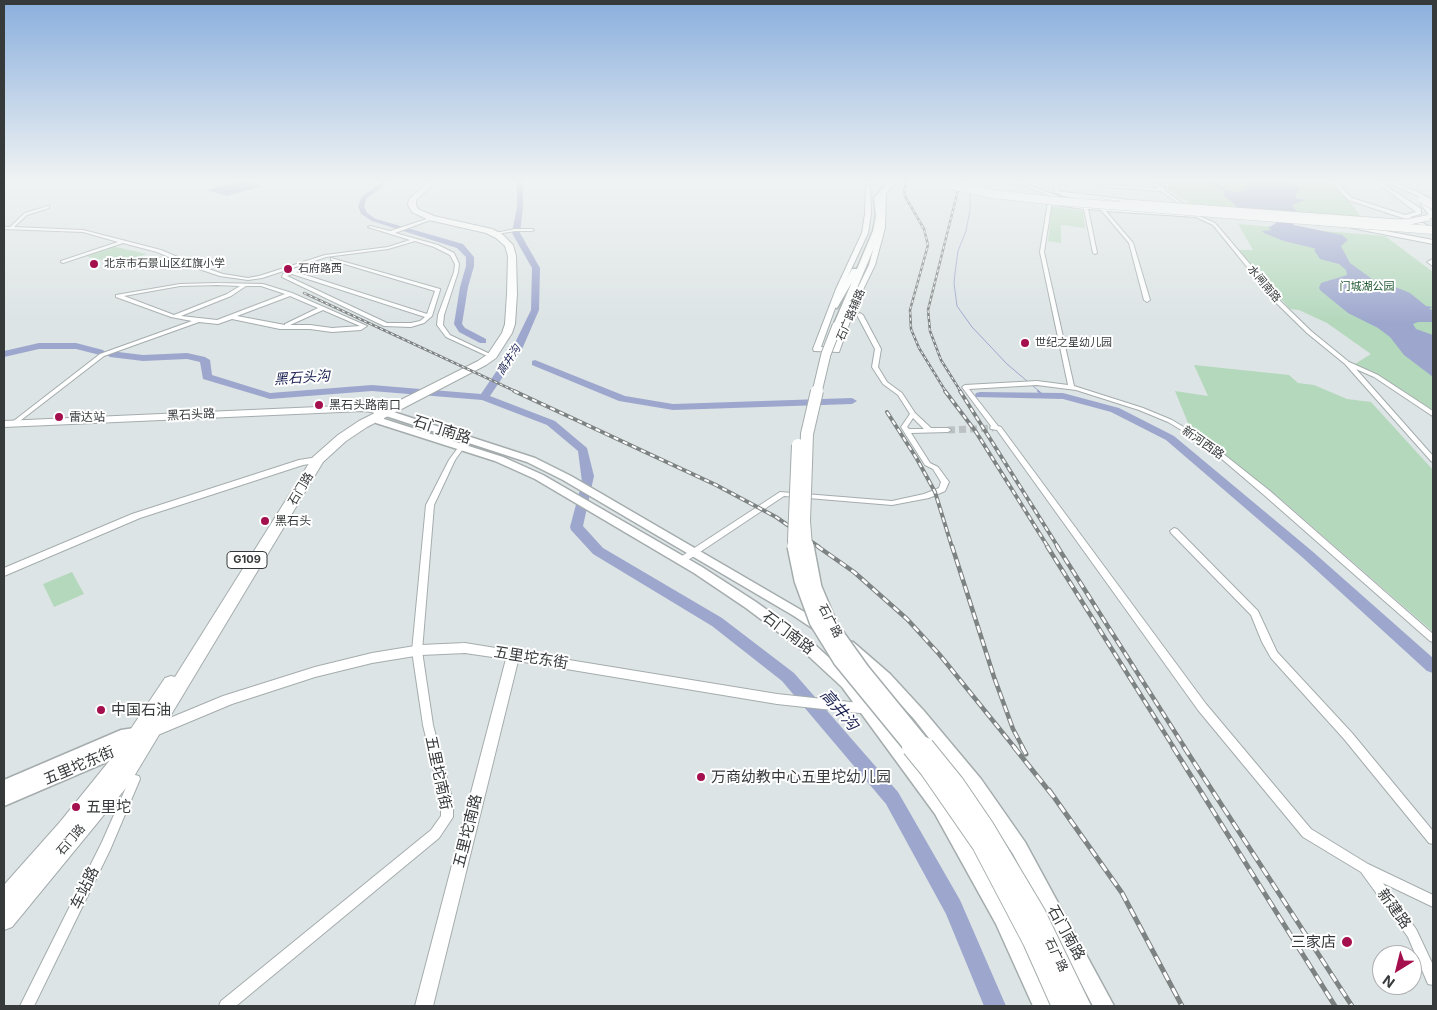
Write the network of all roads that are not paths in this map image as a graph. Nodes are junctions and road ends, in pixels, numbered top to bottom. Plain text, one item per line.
1 (50, 229) edge
2 (379, 229) edge
3 (399, 229) edge
4 (474, 229) edge
5 (866, 229) edge
6 (870, 229) edge
7 (877, 229) edge
8 (882, 229) edge
9 (1046, 229) edge
10 (1090, 229) edge
11 (1119, 229) edge
12 (1218, 229) edge
13 (1368, 229) edge
14 (532, 230) dead end
15 (391, 232) junction
16 (493, 234) junction
17 (414, 240) junction
18 (124, 241) junction
19 (1433, 242) edge
20 (361, 252) junction
21 (1095, 253) dead end
22 (867, 257) junction
23 (333, 259) junction
24 (1433, 260) edge
25 (63, 262) dead end
26 (1433, 264) edge
27 (855, 270) junction
28 (292, 272) junction
29 (254, 279) junction
30 (244, 285) junction
31 (290, 294) junction
32 (1147, 300) dead end
33 (854, 302) junction
34 (834, 306) junction
35 (323, 308) junction
36 (860, 315) dead end
37 (173, 316) junction
38 (429, 316) junction
39 (231, 317) junction
40 (199, 320) junction
41 (834, 326) junction
42 (283, 327) junction
43 (487, 354) junction
44 (1347, 363) junction
45 (438, 385) junction
46 (1071, 387) junction
47 (403, 401) joint
48 (381, 413) junction
49 (913, 414) junction
50 (1433, 414) edge
51 (8, 424) edge
52 (930, 430) junction
53 (948, 430) tunnel mouth
54 (908, 431) junction
55 (462, 446) junction
56 (314, 460) junction
57 (1433, 460) edge
58 (603, 506) junction
59 (1174, 531) dead end
60 (688, 556) junction
61 (4, 572) edge
62 (1433, 639) edge
63 (417, 651) junction
64 (513, 655) junction
65 (867, 708) junction
66 (919, 714) junction
67 (142, 736) junction
68 (123, 777) junction
69 (4, 788) edge
70 (4, 799) edge
71 (1433, 839) edge
72 (1364, 868) junction
73 (1433, 901) edge
74 (4, 902) edge
75 (4, 919) edge
76 (1433, 979) edge
77 (27, 1006) edge
78 (226, 1006) edge
79 (424, 1006) edge
80 (1043, 1006) edge
81 (1062, 1006) edge
82 (1080, 1006) edge
83 (1104, 1006) edge

1 - 18 street
2 - 15 street
3 - 15 street
4 - 16 highway
5 - 34 street, 石广路辅路
6 - 27 main road, 石广路
7 - 22 main road, 石广路
8 - 33 street, 石广路辅路
9 - 46 street
10 - 21 street
11 - 32 street
12 - 44 street, 水闸南路
13 - 19 street, bridge
14 - 16 street
15 - 17 street
16 - 43 highway, 石门路 / G109
16 - 45 highway, 石门路 / G109
17 - 20 street
17 - 43 street
18 - 25 street
18 - 29 street
20 - 23 street
20 - 29 street
22 - 33 main road
22 - 41 main road, 石广路
23 - 28 street
23 - 38 street
24 - 26 street
27 - 34 main road
27 - 41 main road, 石广路
28 - 38 street
28 - 38 street
29 - 30 street
30 - 31 street
30 - 37 street
30 - 37 street
31 - 35 street
31 - 39 street
33 - 34 street, 石广路辅路
35 - 42 street
35 - 42 street
36 - 49 street
37 - 40 street
39 - 40 street
39 - 42 street
40 - 51 street
41 - 81 main road, 石广路, bridge
41 - 82 main road, 石广路, bridge
43 - 45 highway, 石门路 / G109
44 - 50 street, 水闸南路
44 - 57 street
45 - 47 highway, 石门路 / G109
46 - 62 street, 新河西路
46 - 72 street, 新河西路
47 - 48 highway, 石门路 / G109
48 - 51 street, 黑石头路
48 - 55 main road, 石门南路
48 - 56 highway, 石门路 / G109
48 - 58 main road, 石门南路
49 - 52 street
49 - 54 street
52 - 53 street
52 - 54 street
54 - 60 street
55 - 58 main road, 石门南路
55 - 63 street, 五里坨南街
56 - 61 street
56 - 67 highway, 石门路 / G109
58 - 60 main road, 石门南路
59 - 71 street
60 - 65 main road, 石门南路
60 - 66 main road, 石门南路
63 - 64 street, 五里坨东街
63 - 67 street, 五里坨东街
63 - 78 street, 五里坨南街
64 - 65 street, 五里坨东街
64 - 79 street, 五里坨南路
65 - 66 street, 五里坨东街
65 - 80 main road, 石门南路
66 - 83 main road, 石门南路
67 - 68 highway, 石门路 / G109
67 - 69 main road, 五里坨东街
67 - 70 main road, 五里坨东街
67 - 74 highway, 石门路 / G109
68 - 75 highway, 石门路 / G109
68 - 77 street, 车站路
72 - 73 street
72 - 76 street, 新建路

